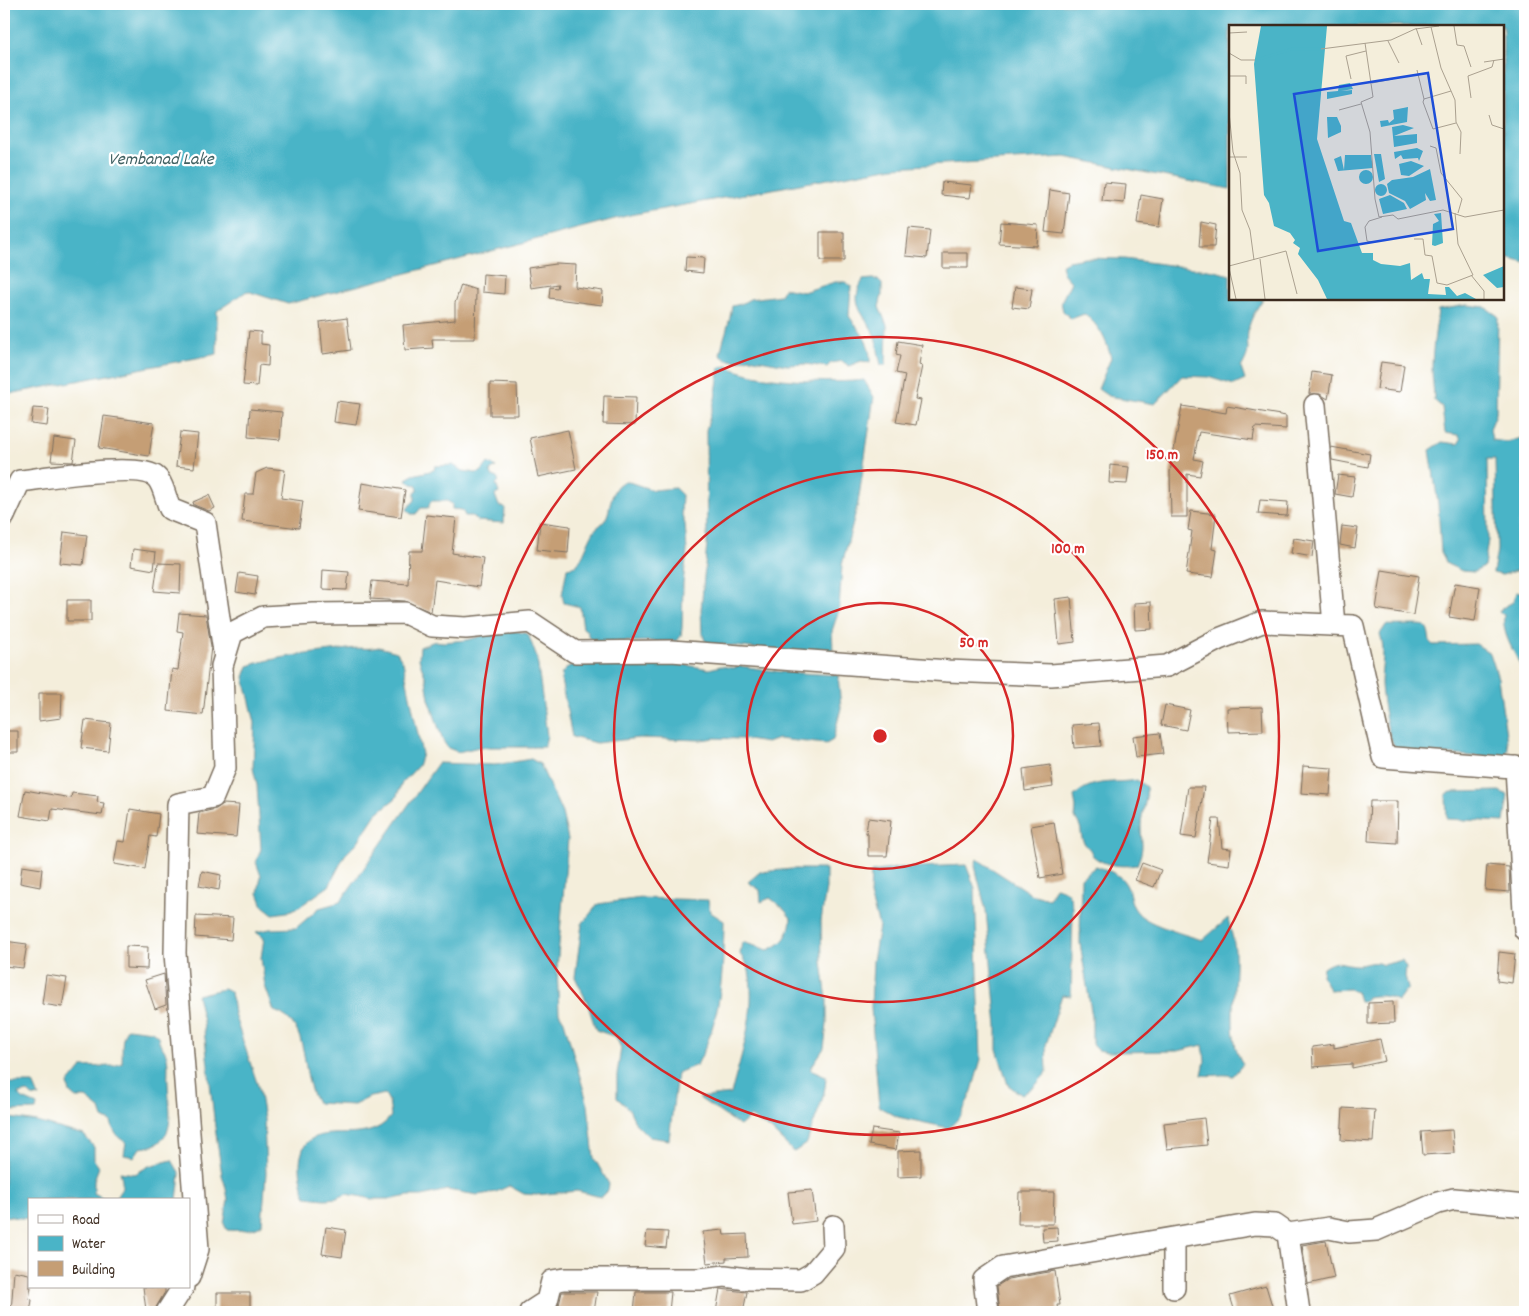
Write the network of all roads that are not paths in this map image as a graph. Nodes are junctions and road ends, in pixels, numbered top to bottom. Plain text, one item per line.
1 (1315, 405) dead end
2 (4, 516) edge
3 (1334, 625) junction
4 (224, 658) junction
5 (1521, 768) edge
6 (1525, 930) edge
7 (1525, 1206) edge
8 (833, 1226) dead end
9 (1288, 1234) junction
10 (1174, 1238) junction
11 (190, 1274) edge
12 (181, 1288) edge
13 (1174, 1288) dead end
14 (167, 1312) edge
15 (530, 1312) edge
16 (988, 1312) edge
17 (1299, 1312) edge

1 - 3 street
2 - 4 street
3 - 4 street
3 - 5 street
4 - 11 street
5 - 6 street
7 - 9 street
8 - 15 street
9 - 10 street
9 - 17 street
10 - 13 street
10 - 16 street
12 - 14 street

